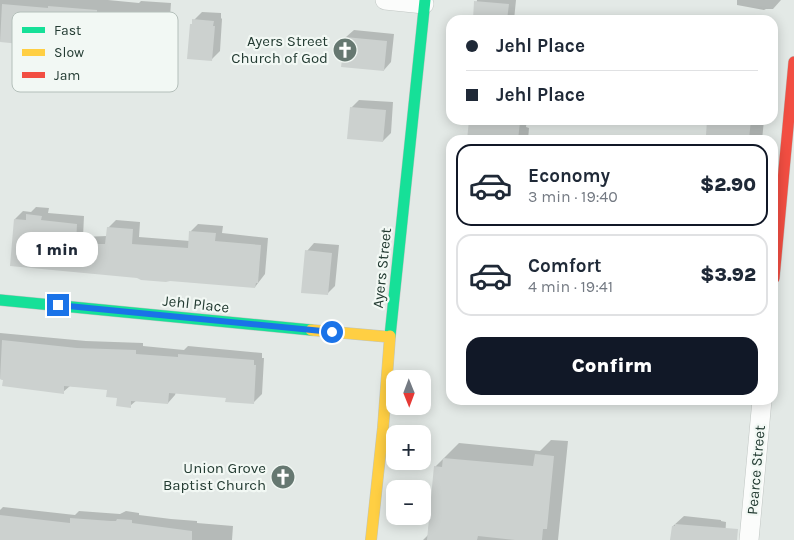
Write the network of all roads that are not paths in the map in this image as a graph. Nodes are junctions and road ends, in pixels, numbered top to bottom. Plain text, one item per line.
1 (385, 0) edge
2 (425, 2) edge
3 (794, 62) edge
4 (778, 235) edge
5 (0, 300) edge
6 (390, 338) junction
7 (762, 405) edge
8 (371, 540) edge
9 (750, 540) edge

1 - 2 street
2 - 6 street, Ayers Street
3 - 4 street
5 - 6 street, Jehl Place
6 - 8 street, Ayers Street
7 - 9 street, Pearce Street

